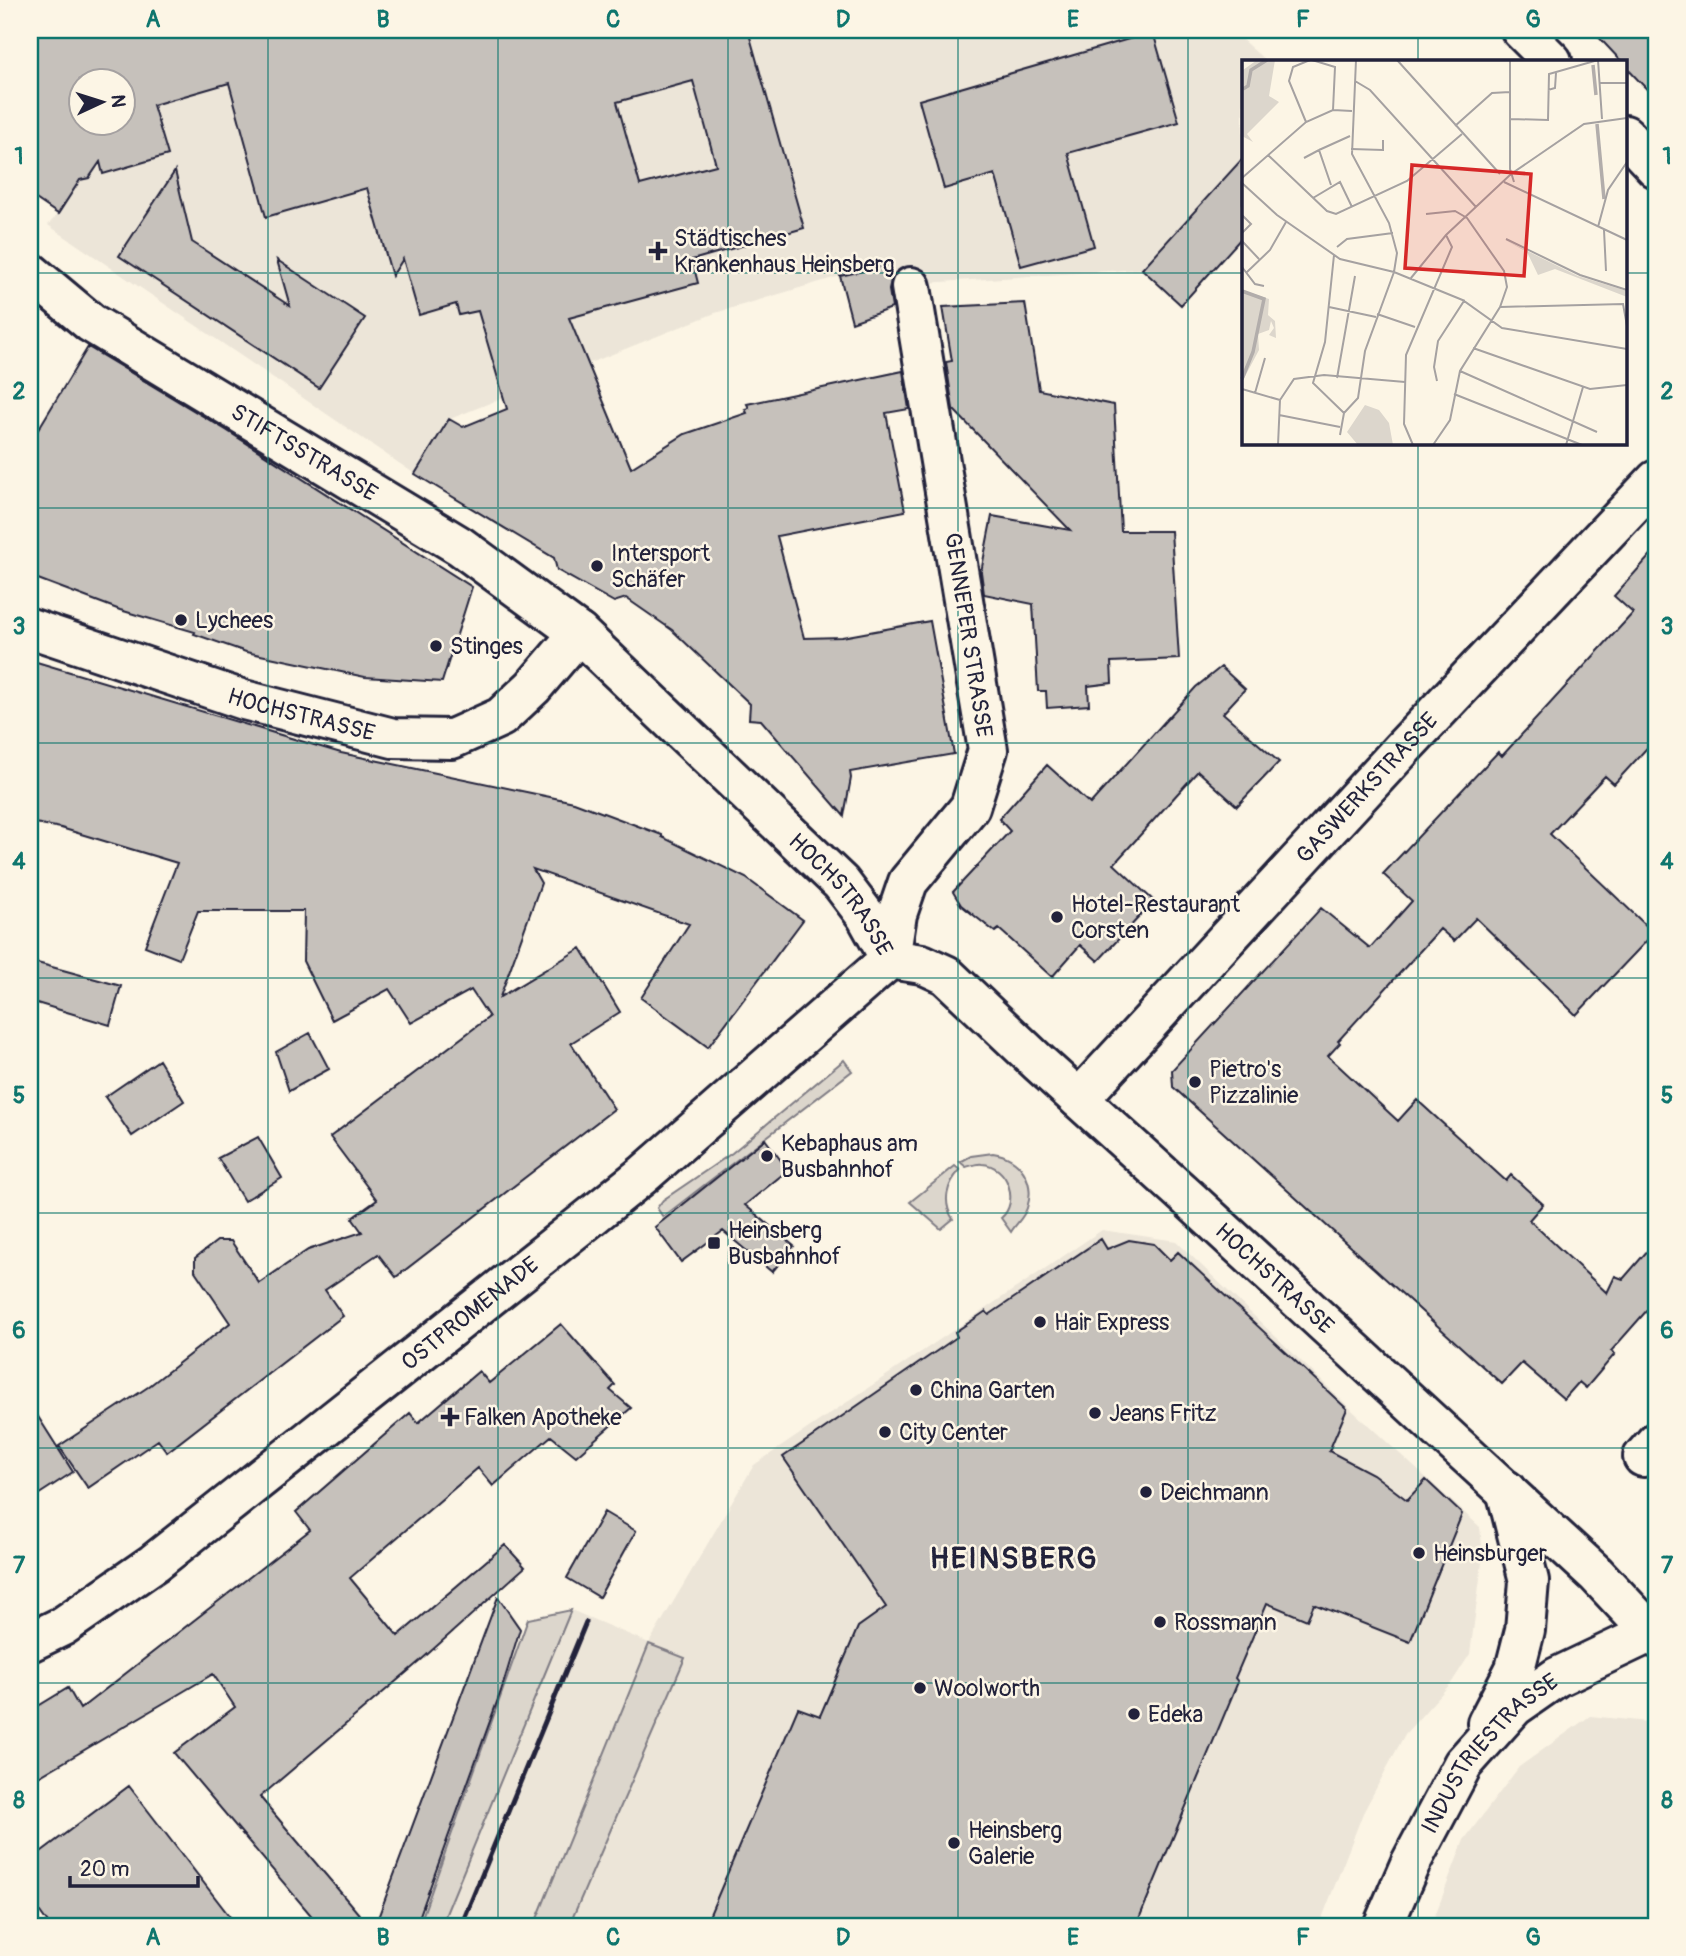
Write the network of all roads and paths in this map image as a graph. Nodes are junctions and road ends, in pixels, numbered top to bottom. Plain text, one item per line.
1 (1521, 30) edge
2 (1551, 60) edge
3 (1626, 136) edge
4 (1656, 168) edge
5 (30, 272) edge
6 (911, 287) dead end
7 (1656, 480) edge
8 (30, 628) edge
9 (579, 633) junction
10 (890, 959) junction
11 (1079, 1099) junction
12 (1506, 1490) junction
13 (1655, 1633) edge
14 (30, 1642) edge
15 (1462, 1764) junction
16 (1383, 1926) edge

1 - 2 street
3 - 4 street
5 - 9 street, STIFTSSTRASSE
6 - 10 street, GENNEPER STRASSE
7 - 11 street, GASWERKSTRASSE
8 - 9 street, HOCHSTRASSE
9 - 10 street, HOCHSTRASSE
10 - 11 street, HOCHSTRASSE
10 - 14 street, OSTPROMENADE
11 - 12 street, HOCHSTRASSE
12 - 13 street, HOCHSTRASSE
12 - 15 street
13 - 15 street, INDUSTRIESTRASSE
15 - 16 street, INDUSTRIESTRASSE

